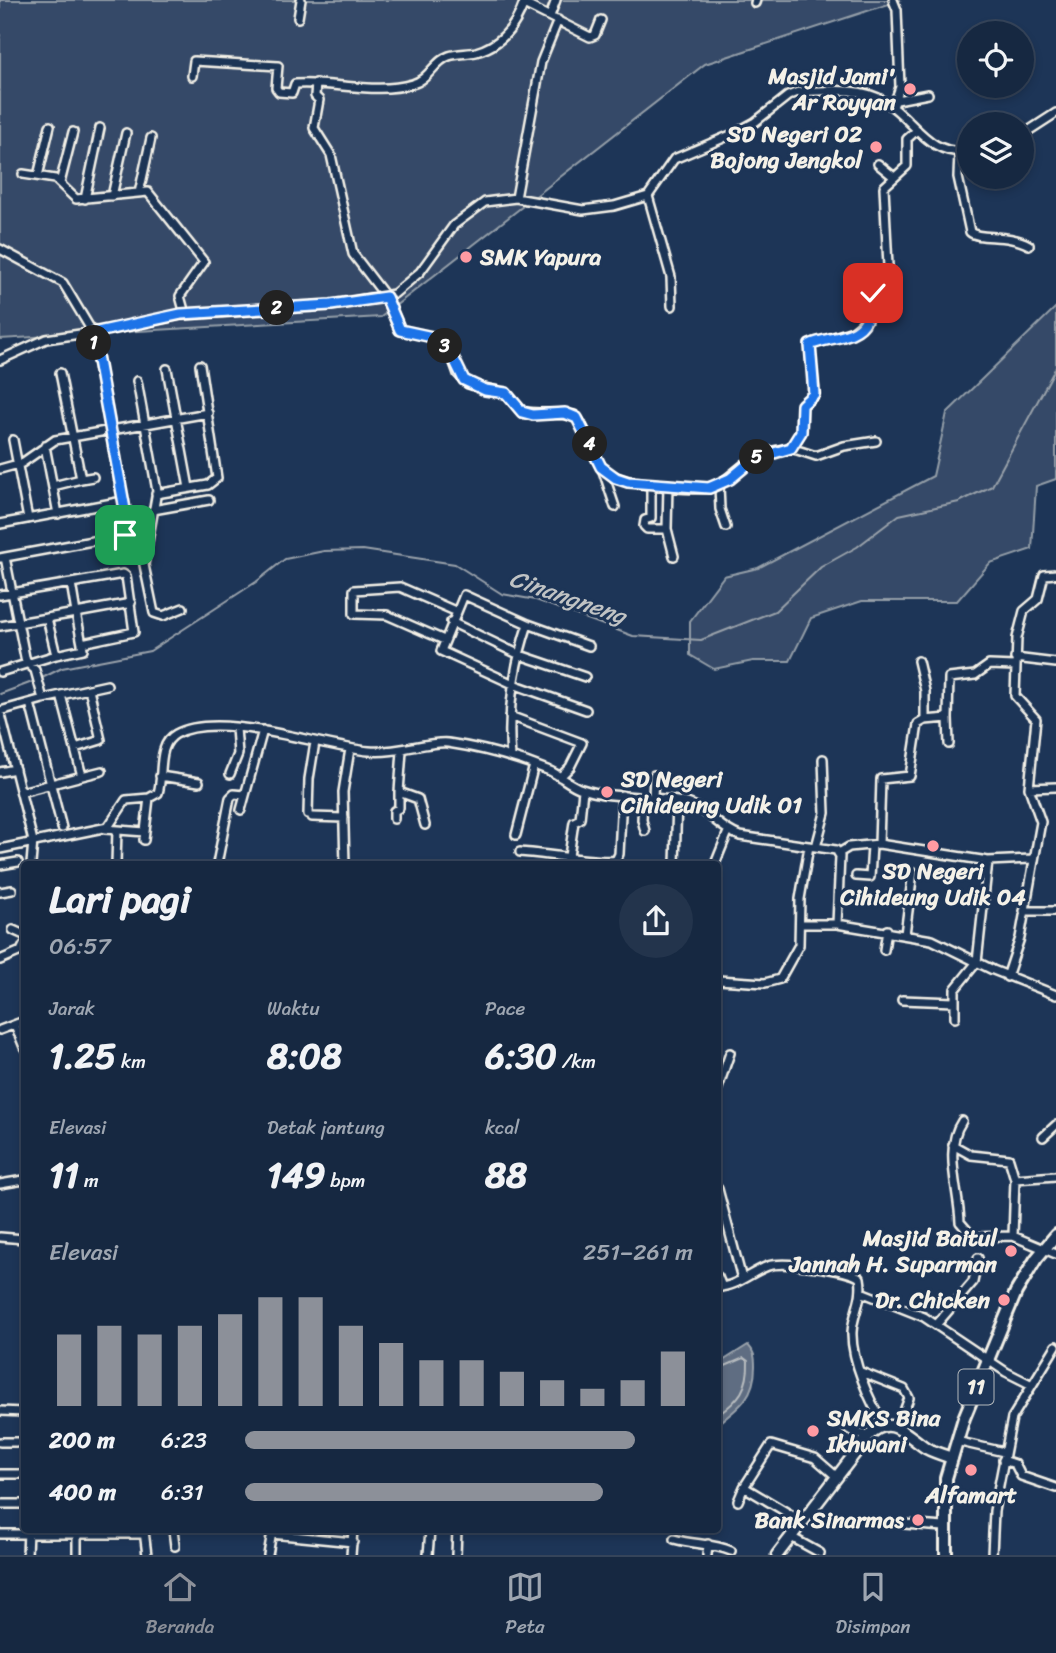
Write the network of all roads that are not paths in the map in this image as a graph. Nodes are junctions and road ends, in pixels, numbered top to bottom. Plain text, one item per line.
1 (301, 0) edge
2 (556, 0) edge
3 (893, 0) edge
4 (525, 2) edge
5 (550, 16) junction
6 (298, 18) dead end
7 (558, 20) junction
8 (601, 20) dead end
9 (192, 76) dead end
10 (316, 83) junction
11 (928, 94) dead end
12 (895, 104) junction
13 (1056, 113) edge
14 (50, 126) dead end
15 (1034, 127) edge
16 (100, 128) dead end
17 (916, 131) junction
18 (73, 132) dead end
19 (126, 134) dead end
20 (151, 138) dead end
21 (957, 152) edge
22 (878, 164) dead end
23 (23, 174) dead end
24 (38, 176) junction
25 (894, 177) junction
26 (60, 183) junction
27 (961, 189) edge
28 (139, 193) junction
29 (112, 196) junction
30 (648, 196) junction
31 (516, 198) junction
32 (85, 199) junction
33 (1029, 245) dead end
34 (0, 249) edge
35 (386, 297) junction
36 (672, 306) dead end
37 (185, 314) junction
38 (93, 333) junction
39 (0, 359) edge
40 (200, 365) dead end
41 (167, 369) dead end
42 (60, 373) dead end
43 (137, 381) dead end
44 (208, 413) junction
45 (177, 418) junction
46 (146, 424) junction
47 (110, 431) junction
48 (74, 437) junction
49 (13, 440) dead end
50 (876, 441) dead end
51 (45, 446) junction
52 (791, 448) junction
53 (18, 466) junction
54 (601, 467) junction
55 (0, 470) edge
56 (93, 477) dead end
57 (82, 479) junction
58 (651, 484) junction
59 (668, 485) junction
60 (719, 485) junction
61 (53, 486) junction
62 (189, 488) junction
63 (156, 494) junction
64 (209, 500) dead end
65 (123, 501) junction
66 (615, 507) dead end
67 (153, 510) junction
68 (58, 514) junction
69 (28, 519) junction
70 (0, 524) edge
71 (726, 527) dead end
72 (667, 529) junction
73 (674, 556) dead end
74 (3, 557) edge
75 (1056, 574) edge
76 (71, 583) junction
77 (12, 593) junction
78 (0, 595) edge
79 (131, 603) junction
80 (183, 608) dead end
81 (456, 611) junction
82 (76, 613) junction
83 (47, 618) junction
84 (451, 622) junction
85 (18, 623) junction
86 (528, 624) junction
87 (0, 626) edge
88 (444, 640) junction
89 (82, 643) junction
90 (589, 646) dead end
91 (56, 655) junction
92 (520, 655) junction
93 (918, 661) dead end
94 (26, 662) junction
95 (1015, 662) junction
96 (1056, 663) edge
97 (0, 671) edge
98 (585, 677) dead end
99 (513, 684) junction
100 (107, 685) dead end
101 (89, 689) junction
102 (41, 695) junction
103 (61, 695) junction
104 (30, 703) junction
105 (586, 710) dead end
106 (510, 716) junction
107 (948, 718) junction
108 (925, 720) junction
109 (236, 728) junction
110 (263, 730) junction
111 (315, 742) junction
112 (949, 744) dead end
113 (75, 748) junction
114 (350, 750) junction
115 (402, 751) junction
116 (510, 757) junction
117 (823, 759) dead end
118 (534, 765) junction
119 (15, 769) junction
120 (102, 771) dead end
121 (0, 772) edge
122 (230, 774) dead end
123 (654, 775) dead end
124 (82, 776) junction
125 (160, 776) junction
126 (560, 777) junction
127 (199, 782) dead end
128 (51, 783) junction
129 (1056, 787) edge
130 (1029, 788) junction
131 (583, 790) junction
132 (21, 792) junction
133 (399, 792) junction
134 (245, 794) junction
135 (622, 795) junction
136 (643, 797) junction
137 (653, 797) junction
138 (149, 798) junction
139 (677, 801) junction
140 (241, 810) dead end
141 (344, 818) junction
142 (394, 819) dead end
143 (425, 825) dead end
144 (62, 828) dead end
145 (105, 829) junction
146 (117, 830) junction
147 (645, 831) dead end
148 (728, 832) junction
149 (516, 835) dead end
150 (33, 841) junction
151 (876, 845) junction
152 (813, 846) junction
153 (0, 849) edge
154 (520, 852) dead end
155 (839, 853) junction
156 (569, 856) junction
157 (1032, 859) junction
158 (31, 861) edge
159 (116, 861) edge
160 (218, 861) edge
161 (345, 861) edge
162 (675, 861) edge
163 (716, 861) edge
164 (988, 861) junction
165 (18, 862) dead end
166 (0, 865) edge
167 (913, 872) dead end
168 (856, 876) dead end
169 (12, 890) dead end
170 (0, 892) edge
171 (1024, 911) junction
172 (1056, 911) edge
173 (836, 923) junction
174 (800, 924) junction
175 (13, 930) dead end
176 (887, 930) junction
177 (21, 934) edge
178 (905, 934) junction
179 (884, 950) dead end
180 (21, 952) edge
181 (0, 960) edge
182 (977, 962) junction
183 (1007, 976) junction
184 (721, 980) edge
185 (1056, 995) edge
186 (902, 1000) dead end
187 (954, 1002) junction
188 (955, 1018) dead end
189 (21, 1022) edge
190 (15, 1025) junction
191 (0, 1030) edge
192 (21, 1040) edge
193 (730, 1053) dead end
194 (721, 1079) edge
195 (962, 1121) dead end
196 (1056, 1125) edge
197 (1043, 1137) dead end
198 (953, 1146) junction
199 (1056, 1176) edge
200 (1015, 1179) junction
201 (21, 1180) edge
202 (0, 1184) edge
203 (721, 1200) edge
204 (1056, 1235) edge
205 (1013, 1236) junction
206 (0, 1237) edge
207 (21, 1239) edge
208 (1045, 1247) junction
209 (1056, 1254) edge
210 (978, 1258) dead end
211 (742, 1279) junction
212 (721, 1287) edge
213 (861, 1292) junction
214 (937, 1324) junction
215 (1056, 1346) edge
216 (988, 1360) junction
217 (861, 1372) junction
218 (1030, 1384) junction
219 (0, 1411) edge
220 (21, 1412) edge
221 (842, 1418) dead end
222 (885, 1425) junction
223 (898, 1427) junction
224 (869, 1435) junction
225 (957, 1441) junction
226 (0, 1443) edge
227 (21, 1443) edge
228 (1004, 1456) junction
229 (952, 1458) junction
230 (0, 1474) edge
231 (21, 1474) edge
232 (837, 1477) junction
233 (744, 1487) junction
234 (1056, 1488) edge
235 (738, 1501) dead end
236 (0, 1504) edge
237 (21, 1504) edge
238 (803, 1522) junction
239 (904, 1524) dead end
240 (944, 1527) junction
241 (21, 1532) edge
242 (28, 1533) edge
243 (77, 1533) edge
244 (144, 1533) edge
245 (173, 1533) edge
246 (272, 1533) edge
247 (280, 1533) edge
248 (353, 1533) edge
249 (430, 1533) edge
250 (457, 1533) edge
251 (0, 1534) edge
252 (791, 1537) junction
253 (674, 1539) dead end
254 (353, 1542) junction
255 (708, 1544) junction
256 (175, 1546) dead end
257 (731, 1551) dead end
258 (820, 1553) dead end
259 (27, 1555) edge
260 (77, 1555) edge
261 (147, 1555) edge
262 (268, 1555) edge
263 (351, 1555) edge
264 (428, 1555) edge
265 (456, 1555) edge
266 (707, 1555) edge
267 (777, 1555) edge
268 (946, 1555) edge
269 (992, 1555) edge

1 - 6 street
2 - 5 street
3 - 12 street
4 - 5 street
4 - 10 street
5 - 7 street
7 - 8 street
7 - 31 street
9 - 10 street
10 - 35 street
11 - 12 street
12 - 17 street
12 - 30 street
13 - 15 street
14 - 24 street
16 - 32 street
17 - 21 street
17 - 25 street
18 - 26 street
19 - 29 street
20 - 28 street
22 - 25 street
23 - 24 street
24 - 26 street
25 - 52 street
26 - 32 street
27 - 33 street
28 - 29 street
28 - 37 street
29 - 32 street
30 - 31 street
30 - 36 street
31 - 35 street
34 - 38 street
35 - 37 street
35 - 54 street
37 - 38 street
38 - 39 street
38 - 47 street
40 - 44 street
41 - 45 street
42 - 48 street
43 - 46 street
44 - 45 street
44 - 62 street
45 - 46 street
45 - 62 street
46 - 47 street
46 - 63 street
47 - 48 street
47 - 65 street
48 - 51 street
48 - 57 street
49 - 53 street
50 - 52 street
51 - 53 street
51 - 61 street
52 - 60 street
53 - 55 street
53 - 69 street
54 - 58 street
54 - 66 street
56 - 57 street
57 - 61 street
58 - 59 street
58 - 72 street
59 - 60 street
59 - 72 street
60 - 71 street
61 - 68 street
62 - 63 street
63 - 67 street
64 - 67 street
65 - 68 street
65 - 74 street
67 - 80 street
68 - 69 street
69 - 70 street
72 - 73 street
74 - 77 street
75 - 95 street
76 - 77 street
76 - 79 street
76 - 82 street
77 - 78 street
77 - 85 street
79 - 82 street
79 - 89 street
81 - 84 street
81 - 86 street
81 - 88 street
82 - 83 street
82 - 89 street
83 - 85 street
83 - 91 street
84 - 88 street
84 - 92 street
85 - 87 street
85 - 94 street
86 - 90 street
86 - 92 street
88 - 99 street
89 - 91 street
91 - 94 street
92 - 98 street
92 - 99 street
93 - 108 street
94 - 97 street
94 - 102 street
95 - 96 street
95 - 107 street
95 - 130 street
99 - 105 street
99 - 106 street
100 - 101 street
101 - 103 street
101 - 113 street
102 - 103 street
102 - 104 street
103 - 113 street
104 - 119 street
104 - 128 street
106 - 116 street
106 - 126 street
107 - 108 street
107 - 112 street
108 - 151 street
109 - 110 street
109 - 122 street
109 - 125 street
110 - 111 street
110 - 134 street
111 - 114 street
111 - 141 street
113 - 124 street
114 - 115 street
114 - 141 street
115 - 116 street
115 - 133 street
116 - 118 street
117 - 152 street
118 - 126 street
118 - 149 street
119 - 121 street
119 - 132 street
120 - 124 street
123 - 137 street
124 - 128 street
125 - 127 street
125 - 138 street
126 - 131 street
128 - 132 street
128 - 144 street
129 - 130 street
130 - 157 street
131 - 135 street
131 - 156 street
132 - 150 street
133 - 142 street
133 - 143 street
134 - 140 street
134 - 160 street
135 - 136 street
135 - 156 street
136 - 137 street
136 - 147 street
137 - 139 street
138 - 145 street
138 - 146 street
139 - 148 street
139 - 162 street
141 - 161 street
145 - 146 street
145 - 150 street
146 - 159 street
148 - 152 street
148 - 163 street
150 - 153 street
150 - 158 street
151 - 155 street
151 - 164 street
151 - 168 street
152 - 155 street
152 - 174 street
154 - 156 street
155 - 173 street
157 - 164 street
157 - 171 street
164 - 182 street
165 - 166 street
167 - 178 street
169 - 170 street
171 - 172 street
171 - 183 street
173 - 174 street
173 - 176 street
174 - 184 street
175 - 177 street
176 - 178 street
176 - 179 street
178 - 182 street
180 - 181 street
182 - 183 street
182 - 187 street
183 - 185 street
186 - 187 street
187 - 188 street
189 - 190 street
190 - 191 street
190 - 192 street
193 - 194 street
195 - 198 street
196 - 197 street
198 - 200 street
198 - 205 street
199 - 200 street
200 - 205 street
201 - 202 street
203 - 211 street
204 - 208 highway, 11
205 - 208 street
206 - 207 street
208 - 209 street
208 - 216 highway, 11
210 - 214 street
211 - 212 street
211 - 213 street
213 - 214 street
213 - 217 street
214 - 216 street
215 - 218 street
216 - 218 street
216 - 225 highway, 11
217 - 222 street
217 - 223 street
218 - 228 street
219 - 220 street
221 - 224 street
222 - 223 main road
222 - 224 main road
223 - 229 main road
224 - 232 main road
225 - 228 street
225 - 229 highway, 11
226 - 227 street
228 - 234 street
228 - 269 street
229 - 240 highway, 11
230 - 231 street
232 - 233 street
232 - 238 main road
233 - 235 street
233 - 238 street
236 - 237 street
238 - 252 main road
239 - 240 street
240 - 268 highway, 11
241 - 251 street
242 - 259 street
243 - 260 street
244 - 261 street
245 - 256 street
246 - 262 street
247 - 254 street
248 - 254 street
249 - 264 street
250 - 265 street
252 - 258 street
252 - 267 main road
253 - 255 street
254 - 263 street
255 - 257 street
255 - 266 street

